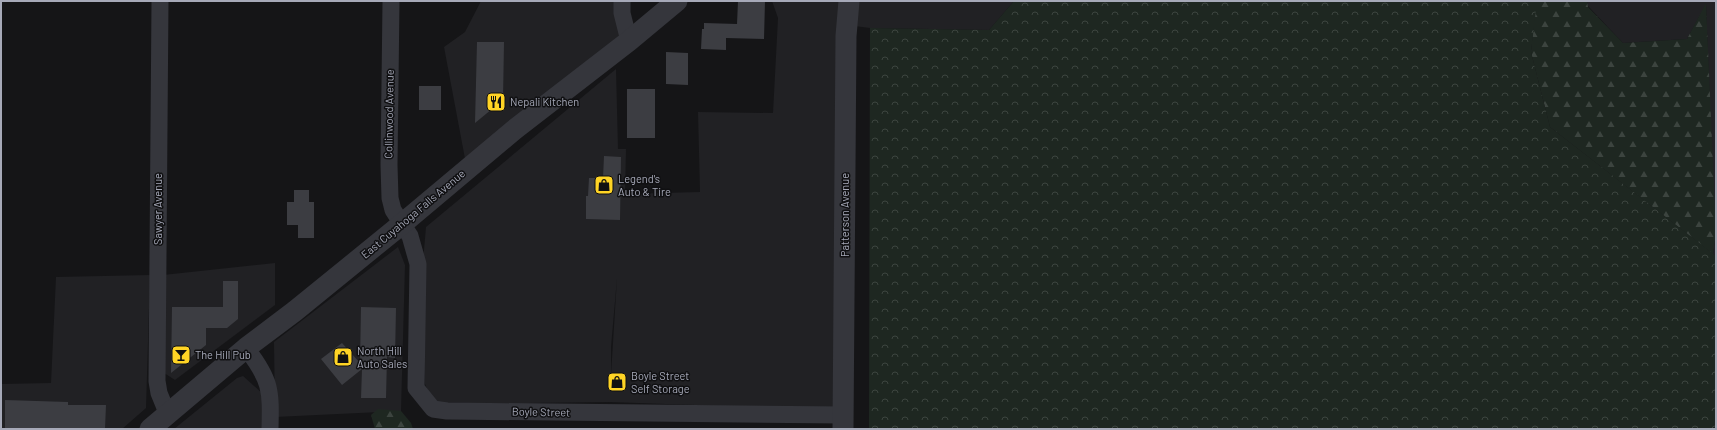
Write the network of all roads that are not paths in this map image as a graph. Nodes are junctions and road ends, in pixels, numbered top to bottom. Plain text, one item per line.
1 (160, 1) edge
2 (391, 1) edge
3 (622, 1) edge
4 (677, 1) edge
5 (848, 1) edge
6 (629, 41) junction
7 (402, 224) junction
8 (246, 348) junction
9 (168, 415) junction
10 (843, 422) edge
11 (150, 429) edge
12 (270, 429) edge

1 - 9 street, Sawyer Avenue
2 - 7 street, Collinwood Avenue
3 - 6 street
4 - 6 street, East Cuyahoga Falls Avenue
5 - 10 street, Patterson Avenue
6 - 7 street, East Cuyahoga Falls Avenue
7 - 8 street, East Cuyahoga Falls Avenue
7 - 10 street, Boyle Street
8 - 9 street, East Cuyahoga Falls Avenue
8 - 12 street
9 - 11 street, East Cuyahoga Falls Avenue

